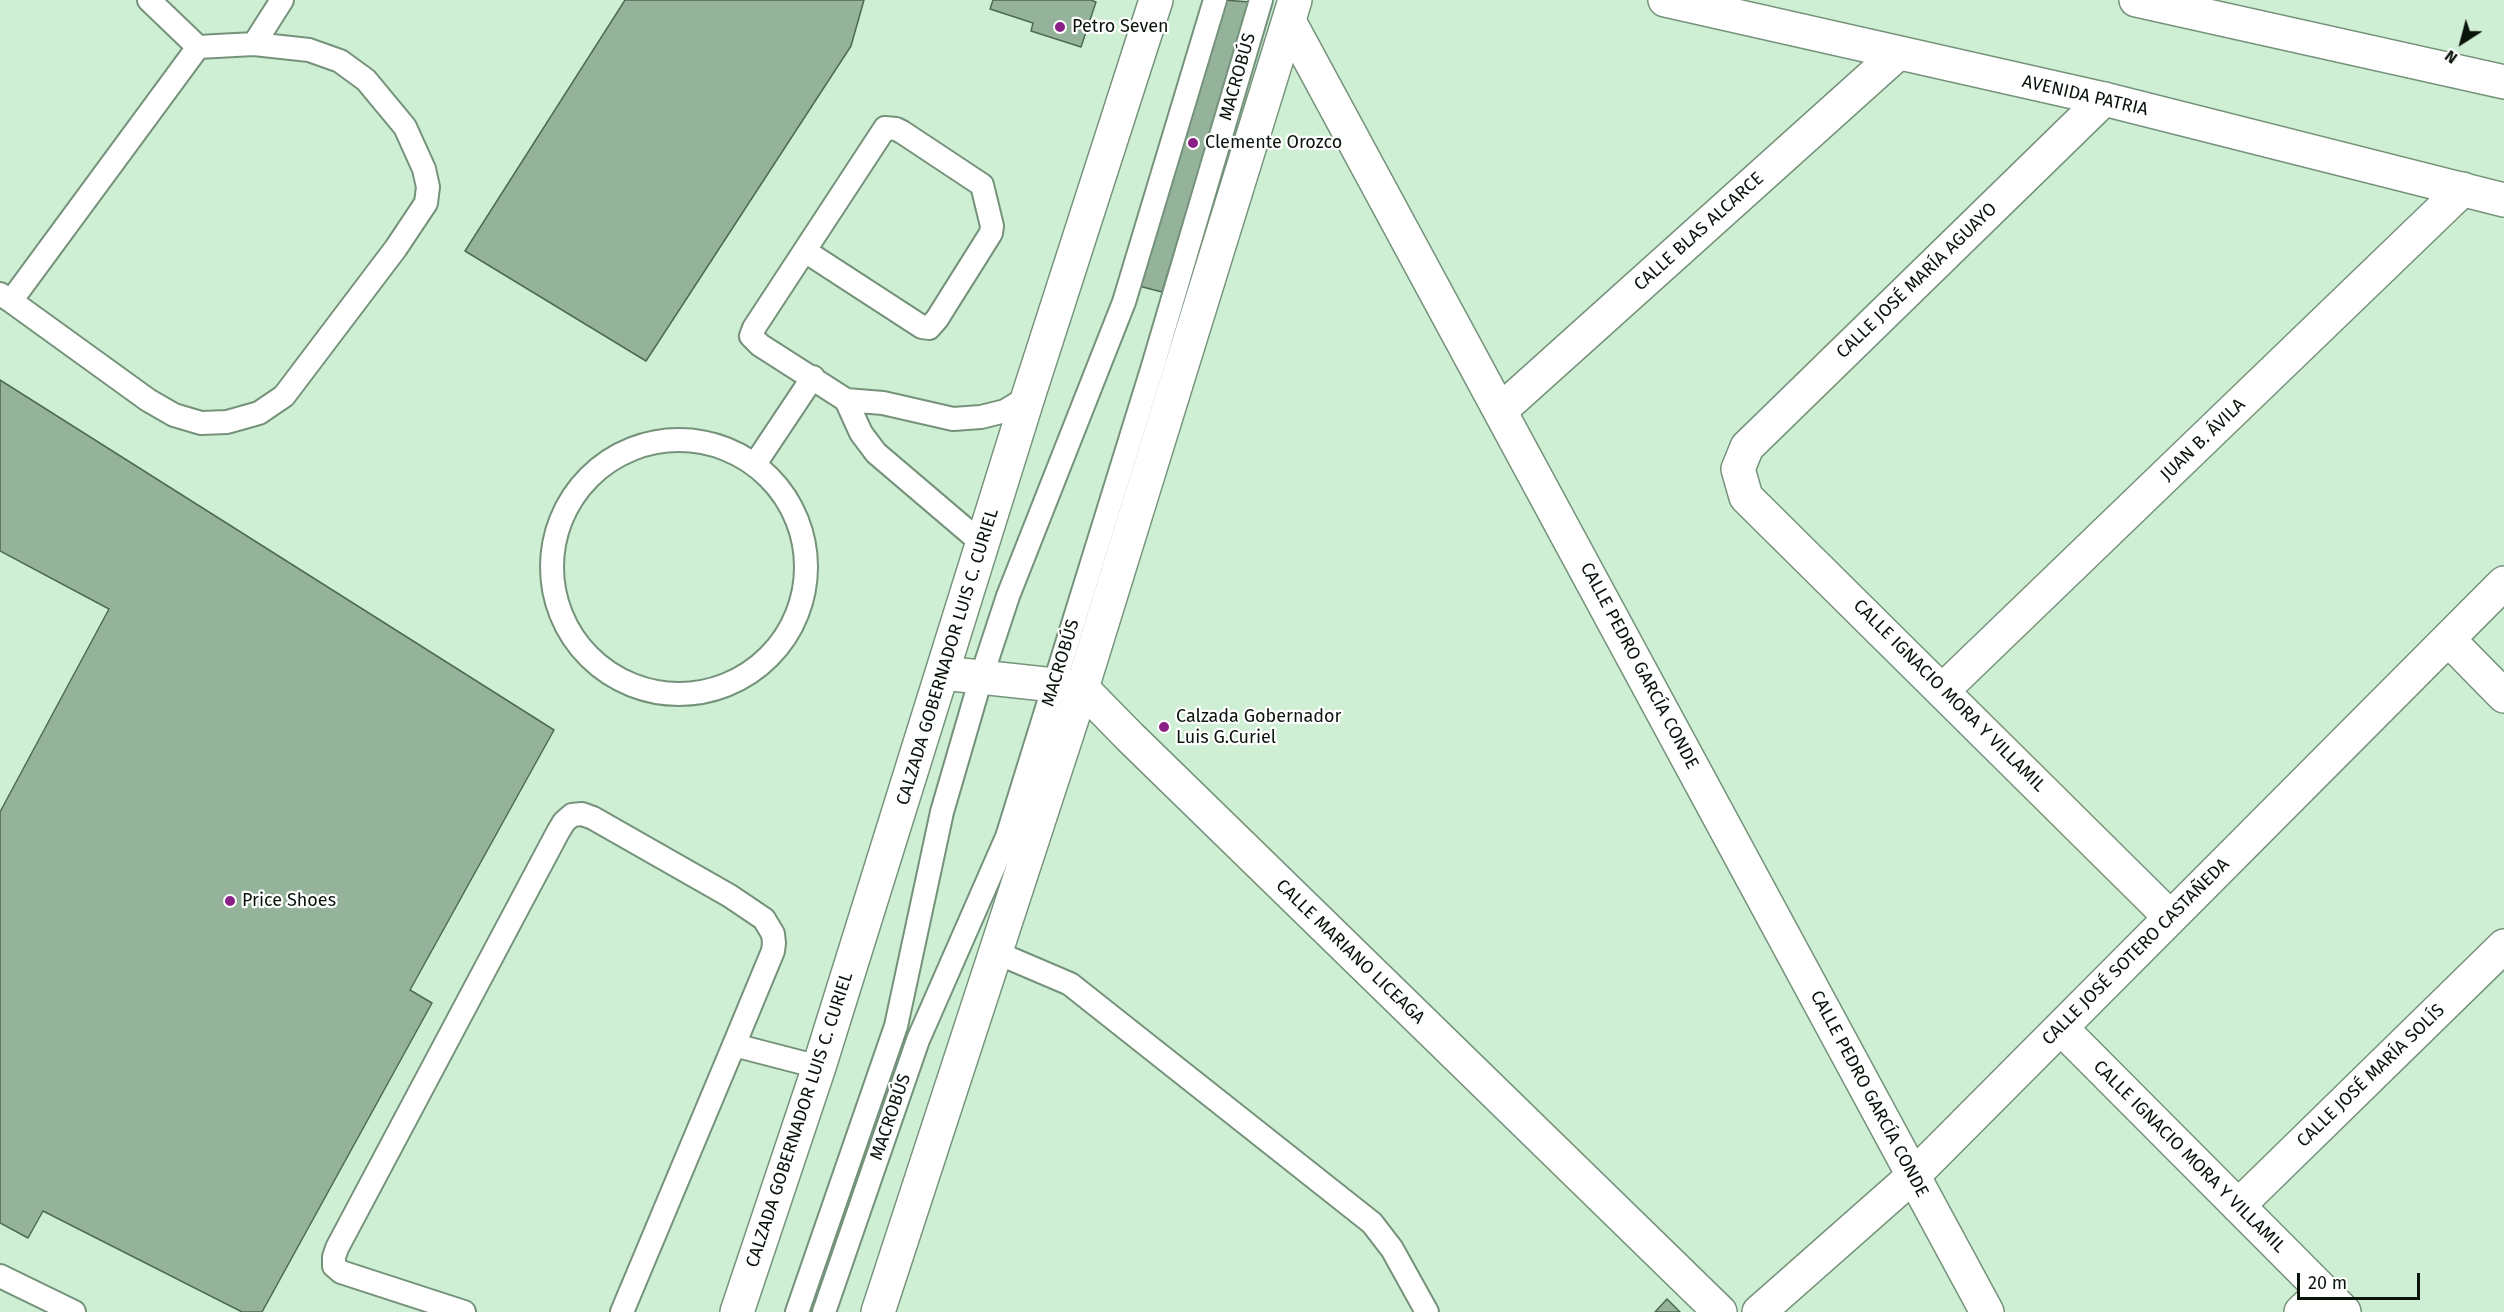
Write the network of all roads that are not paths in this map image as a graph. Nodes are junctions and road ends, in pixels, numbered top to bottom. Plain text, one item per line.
1 (149, 0) edge
2 (282, 0) edge
3 (1156, 0) edge
4 (1215, 0) edge
5 (1261, 0) edge
6 (1665, 0) edge
7 (2136, 0) edge
8 (1292, 10) edge
9 (254, 44) junction
10 (198, 47) junction
11 (1897, 54) junction
12 (2504, 82) edge
13 (2104, 99) junction
14 (2463, 189) junction
15 (2504, 200) edge
16 (805, 251) junction
17 (5, 298) edge
18 (813, 377) junction
19 (1028, 397) junction
20 (846, 400) junction
21 (1501, 410) junction
22 (755, 464) junction
23 (1738, 469) joint
24 (984, 545) junction
25 (2504, 583) edge
26 (2448, 639) junction
27 (943, 673) junction
28 (981, 678) junction
29 (1068, 687) junction
30 (1943, 690) junction
31 (2504, 696) edge
32 (2170, 917) junction
33 (2504, 946) edge
34 (995, 952) junction
35 (2061, 1028) junction
36 (734, 1045) junction
37 (819, 1067) junction
38 (1913, 1176) junction
39 (2238, 1206) junction
40 (0, 1276) edge
41 (2322, 1305) edge
42 (74, 1312) edge
43 (464, 1312) edge
44 (622, 1312) edge
45 (737, 1312) edge
46 (797, 1312) edge
47 (824, 1312) edge
48 (878, 1312) edge
49 (1427, 1312) edge
50 (1720, 1312) edge
51 (1759, 1312) edge
52 (1987, 1312) edge

1 - 10 lane
2 - 9 lane
3 - 19 street, CALZADA GOBERNADOR LUIS C. CURIEL
4 - 28 lane, MACROBÚS
5 - 29 lane, MACROBÚS
6 - 11 street, AVENIDA PATRIA
7 - 12 street
8 - 21 street, CALLE PEDRO GARCÍA CONDE
8 - 29 street
9 - 10 lane
9 - 17 lane
10 - 17 lane
11 - 13 street, AVENIDA PATRIA
11 - 21 street, CALLE BLAS ALCARCE
13 - 14 street, AVENIDA PATRIA
13 - 23 street, CALLE JOSÉ MARÍA AGUAYO
14 - 15 street, AVENIDA PATRIA
14 - 30 street, JUAN B. ÁVILA
16 - 16 lane
16 - 18 lane
18 - 20 lane
18 - 22 lane
19 - 20 lane
19 - 24 street, CALZADA GOBERNADOR LUIS C. CURIEL
20 - 24 lane
21 - 38 street, CALLE PEDRO GARCÍA CONDE
22 - 22 lane
23 - 30 street, CALLE IGNACIO MORA Y VILLAMIL
24 - 27 street, CALZADA GOBERNADOR LUIS C. CURIEL
25 - 26 street, CALLE JOSÉ SOTERO CASTAÑEDA
26 - 31 street
26 - 32 street, CALLE JOSÉ SOTERO CASTAÑEDA
27 - 28 street
27 - 37 street, CALZADA GOBERNADOR LUIS C. CURIEL
28 - 29 street
28 - 46 lane, MACROBÚS
29 - 34 street
29 - 47 lane, MACROBÚS
29 - 50 street, CALLE MARIANO LICEAGA
30 - 32 street, CALLE IGNACIO MORA Y VILLAMIL
32 - 35 street, CALLE JOSÉ SOTERO CASTAÑEDA
33 - 39 street, CALLE JOSÉ MARÍA SOLÍS
34 - 48 street
34 - 49 lane
35 - 38 street, CALLE JOSÉ SOTERO CASTAÑEDA
35 - 39 street, CALLE IGNACIO MORA Y VILLAMIL
36 - 37 lane
36 - 43 lane
36 - 44 lane
37 - 45 street, CALZADA GOBERNADOR LUIS C. CURIEL
38 - 51 street, CALLE JOSÉ SOTERO CASTAÑEDA
38 - 52 street, CALLE PEDRO GARCÍA CONDE
39 - 41 street, CALLE IGNACIO MORA Y VILLAMIL
40 - 42 lane

